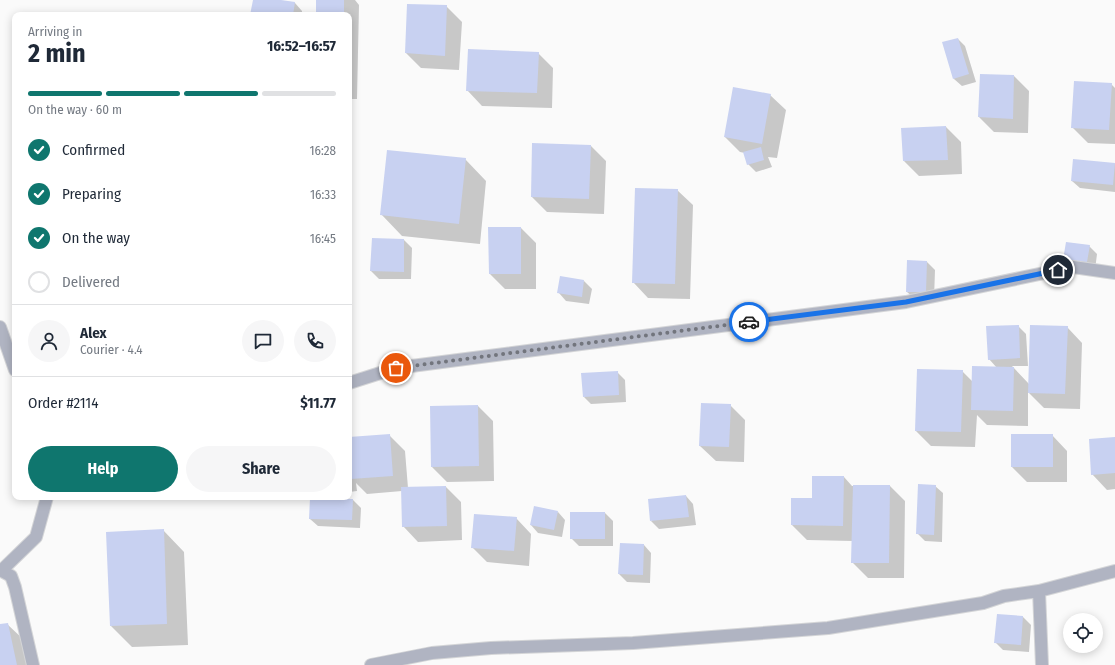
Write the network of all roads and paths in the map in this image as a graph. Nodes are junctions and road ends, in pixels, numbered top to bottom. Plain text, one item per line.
1 (1115, 273) edge
2 (0, 327) edge
3 (12, 361) edge
4 (352, 382) edge
5 (46, 500) edge
6 (1, 570) edge
7 (1115, 571) edge
8 (1038, 591) junction
9 (32, 665) edge
10 (370, 665) edge
11 (1042, 665) edge

1 - 4 street
2 - 3 street
5 - 6 street
6 - 9 street
7 - 8 street
8 - 10 street
8 - 11 street

